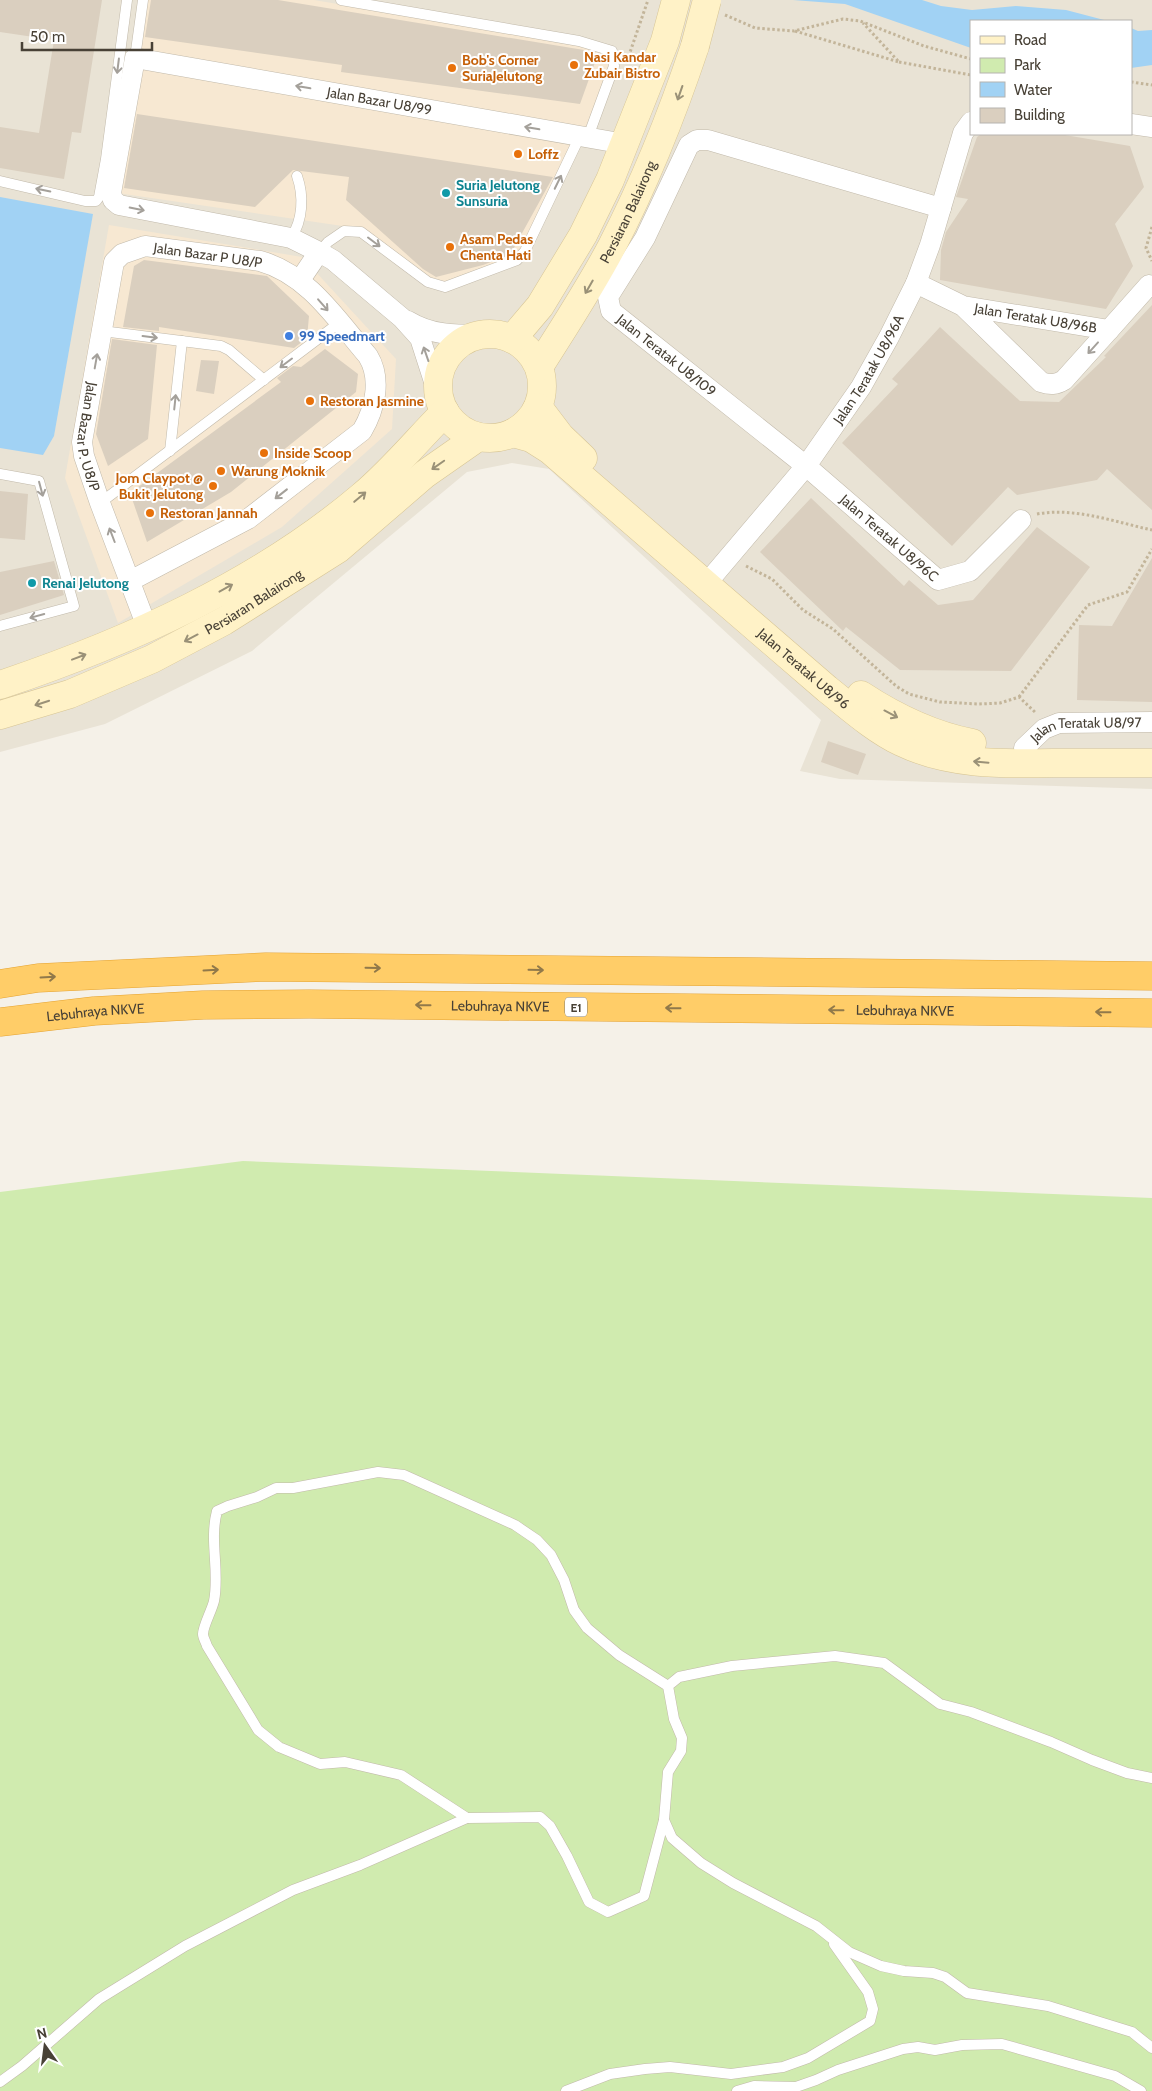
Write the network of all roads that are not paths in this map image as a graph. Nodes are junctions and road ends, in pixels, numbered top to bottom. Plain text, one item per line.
1 (127, 0) edge
2 (143, 0) edge
3 (341, 0) edge
4 (676, 0) edge
5 (714, 6) edge
6 (135, 58) junction
7 (970, 124) edge
8 (584, 137) junction
9 (625, 144) junction
10 (297, 176) dead end
11 (0, 180) edge
12 (940, 208) junction
13 (291, 238) junction
14 (133, 249) joint
15 (320, 252) junction
16 (300, 280) junction
17 (916, 283) junction
18 (1149, 285) dead end
19 (963, 306) junction
20 (402, 318) junction
21 (339, 323) junction
22 (1109, 330) junction
23 (102, 331) junction
24 (480, 336) junction
25 (512, 339) junction
26 (182, 341) junction
27 (539, 367) junction
28 (264, 380) junction
29 (442, 405) junction
30 (538, 407) junction
31 (513, 433) junction
32 (478, 437) junction
33 (170, 451) junction
34 (806, 466) junction
35 (0, 474) edge
36 (100, 503) junction
37 (1021, 520) road end
38 (710, 578) junction
39 (130, 581) junction
40 (0, 626) edge
41 (147, 627) junction
42 (0, 684) edge
43 (0, 716) edge
44 (1152, 722) edge
45 (1024, 748) junction
46 (1152, 749) edge
47 (1152, 763) edge
48 (1152, 976) edge
49 (0, 984) edge
50 (1152, 1013) edge
51 (0, 1022) edge
52 (668, 1686) junction
53 (1152, 1778) edge
54 (467, 1818) junction
55 (664, 1820) junction
56 (829, 1936) junction
57 (1152, 2048) edge
58 (0, 2082) edge
59 (566, 2091) edge
60 (737, 2091) edge
61 (1141, 2091) edge

1 -> 11 lane
2 - 6 lane
3 - 8 lane
4 - 9 street
5 -> 27 street, Persiaran Balairong, bridge
8 -> 6 street, Jalan Bazar U8/99
6 -> 13 street
7 - 12 street, Jalan Teratak U8/96A
8 - 9 street, Jalan Bazar U8/99
15 -> 8 lane
9 - 25 street
10 - 13 lane
12 - 17 street, Jalan Teratak U8/96A
12 - 34 street, Jalan Teratak U8/109
13 - 15 street
14 - 16 street, Jalan Bazar P U8/P
14 - 23 street, Jalan Bazar P. U8/P
15 - 16 street
15 - 20 street
16 -> 21 street, Jalan Bazar P U8/P
17 - 19 street, Jalan Teratak U8/96B
17 - 34 street, Jalan Teratak U8/96A
18 - 22 street, Jalan Teratak U8/96B
19 - 22 street, Jalan Teratak U8/96B
22 -> 19 street, Jalan Teratak U8/96B
20 - 24 street
29 -> 20 street
21 -> 28 lane
21 -> 39 street, Jalan Bazar P U8/P
23 -> 26 lane
36 -> 23 street, Jalan Bazar P. U8/P
24 - 25 street
24 - 29 street
25 - 27 street
26 - 28 lane
33 -> 26 lane
27 - 30 street
28 - 33 lane
29 - 32 street
41 -> 29 street, Persiaran Balairong
30 - 31 street
30 - 38 street, Jalan Teratak U8/96
31 - 32 street
31 - 38 street, Jalan Teratak U8/96
32 -> 43 street, Persiaran Balairong
33 - 36 lane
34 - 37 street, Jalan Teratak U8/96C
34 - 38 street, Jalan Teratak U8/96A
35 -> 40 lane
39 -> 36 street, Jalan Bazar P. U8/P
38 -> 45 street, Jalan Teratak U8/96
47 -> 38 street, Jalan Teratak U8/96
39 - 41 street, Jalan Bazar P. U8/P
42 -> 41 street, Persiaran Balairong
44 - 45 street, Jalan Teratak U8/97
45 - 46 street, Jalan Teratak U8/96
49 -> 48 highway
50 -> 51 highway, Lebuhraya NKVE / E1
52 - 53 lane
52 - 54 lane
52 - 55 lane
54 - 55 lane
54 - 58 lane
55 - 56 lane
56 - 57 lane
56 - 59 lane
60 - 61 lane

